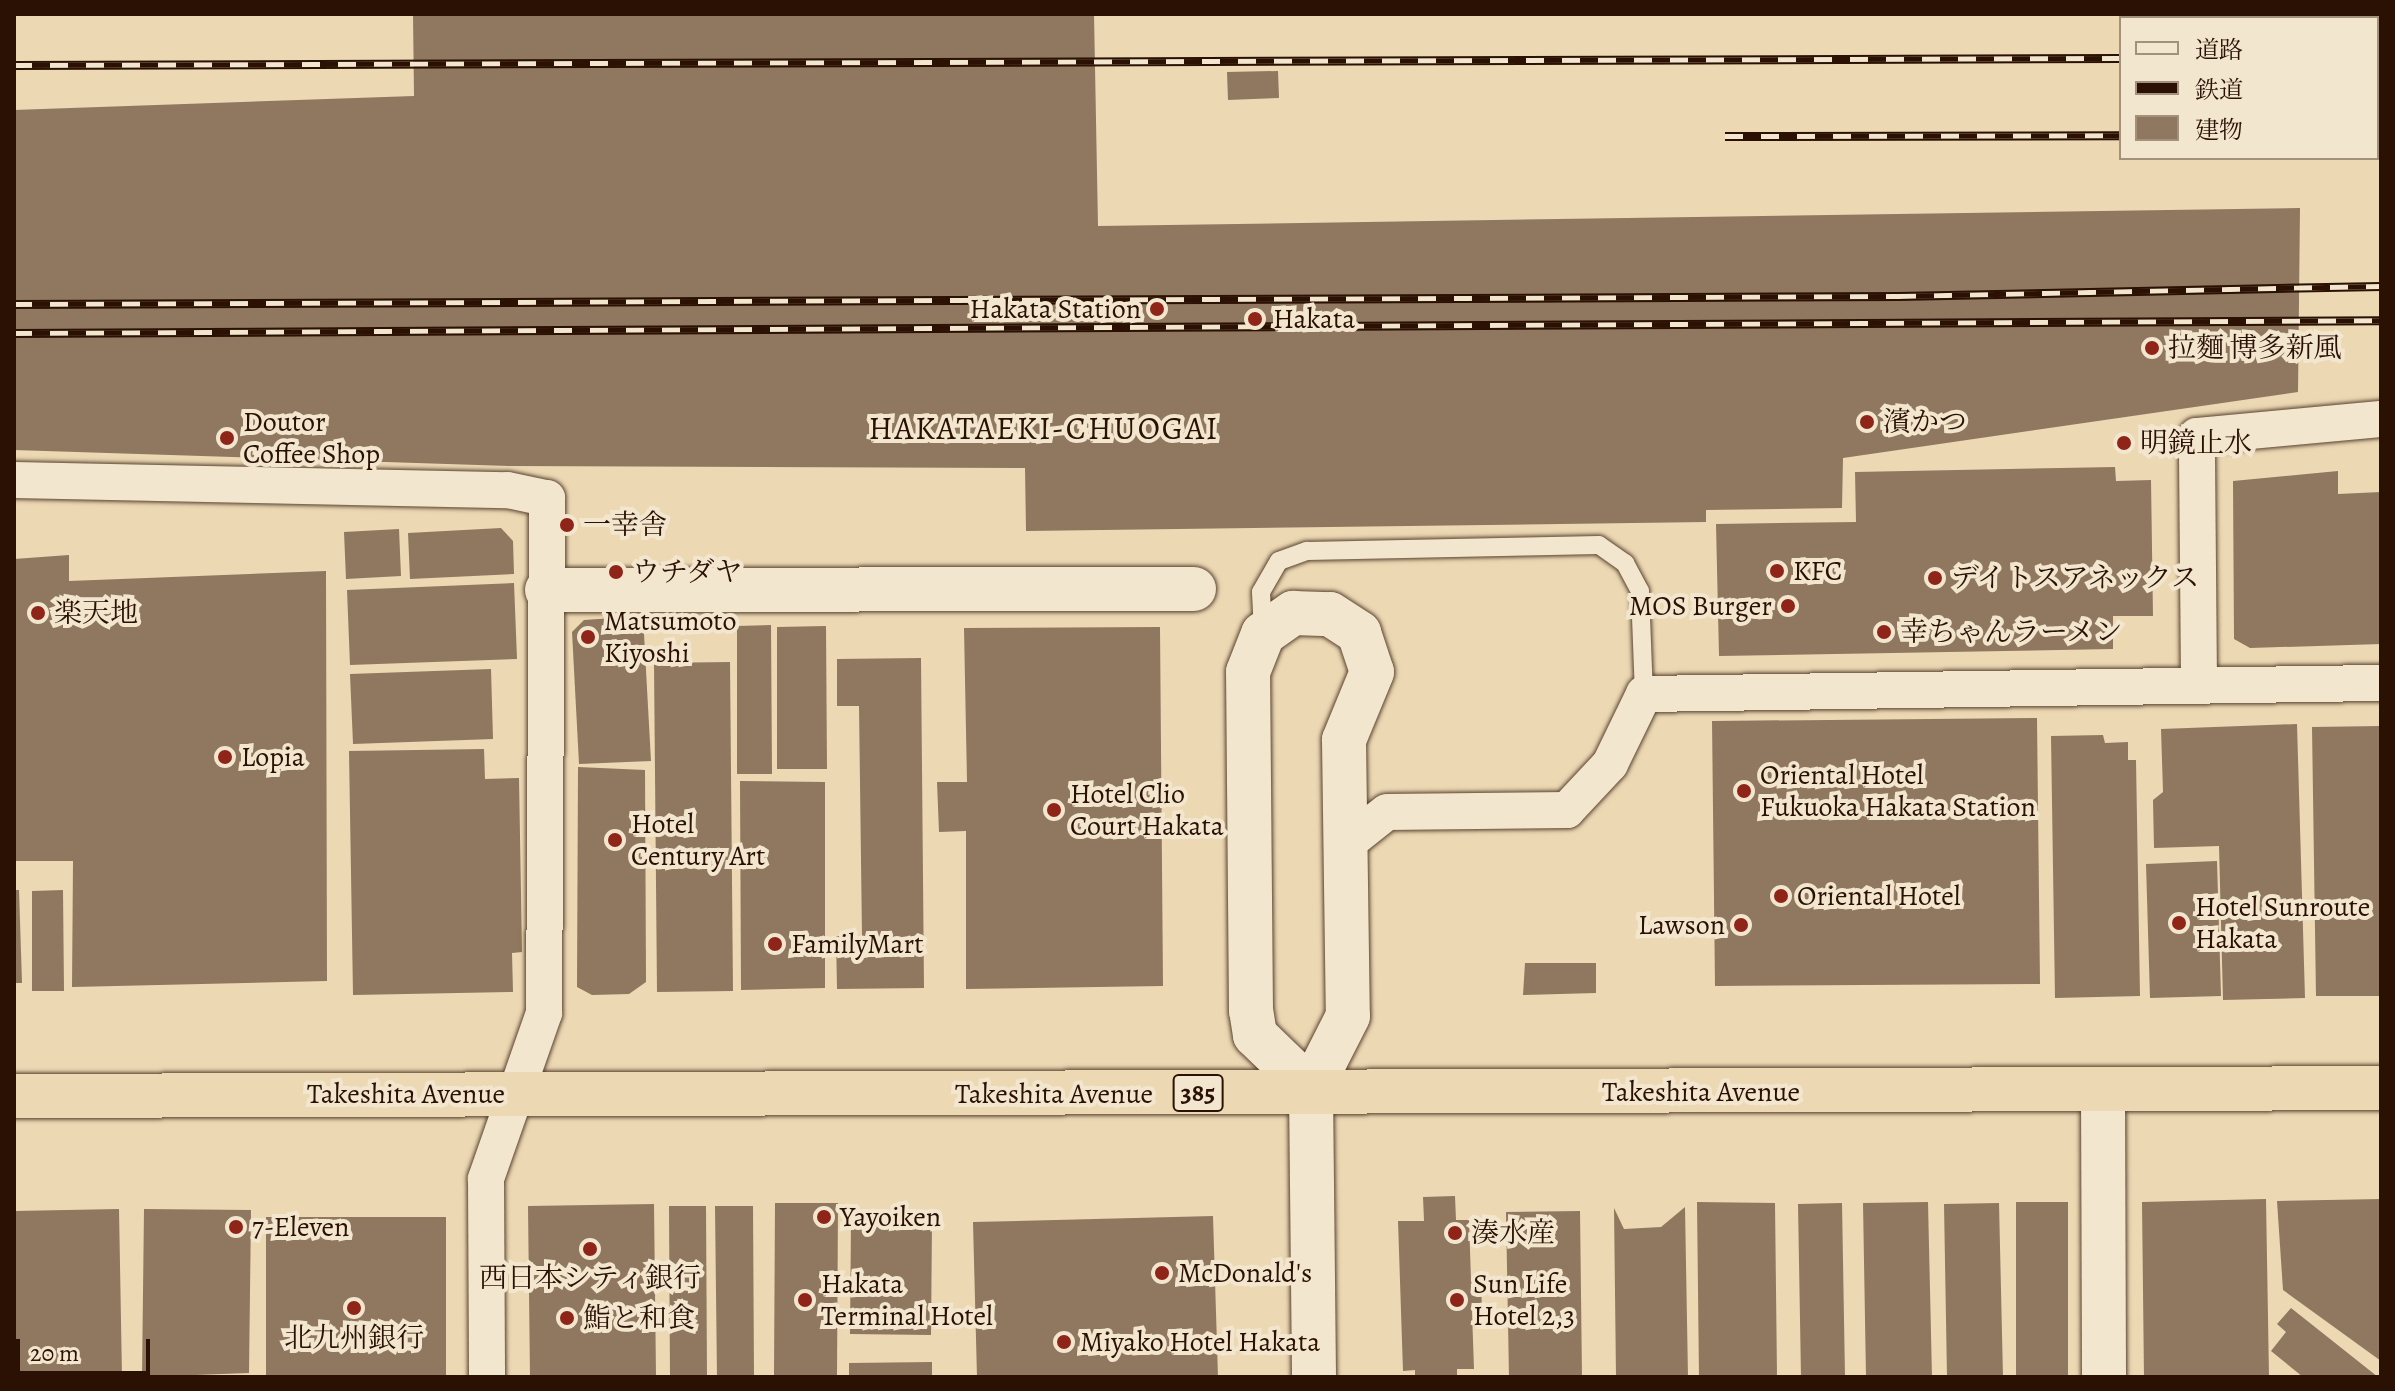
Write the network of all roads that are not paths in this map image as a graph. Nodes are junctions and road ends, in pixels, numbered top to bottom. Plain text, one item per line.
1 (2381, 419) edge
2 (14, 480) edge
3 (1194, 589) dead end
4 (547, 590) junction
5 (1263, 634) junction
6 (2199, 683) junction
7 (2381, 683) edge
8 (1644, 694) junction
9 (1345, 845) junction
10 (2381, 1088) edge
11 (1311, 1089) junction
12 (2103, 1089) junction
13 (516, 1094) junction
14 (14, 1096) edge
15 (487, 1377) edge
16 (1314, 1377) edge
17 (2104, 1377) edge

1 - 6 street
2 - 4 street
3 - 4 street
4 - 13 street
5 - 8 lane
5 - 9 street
5 - 11 street
6 - 7 street
6 - 8 street
8 - 9 street
9 - 11 street
10 - 12 highway, Takeshita Avenue / 385
11 - 12 highway, Takeshita Avenue / 385
11 - 13 highway, Takeshita Avenue / 385
11 - 16 street
12 - 17 street
13 - 14 highway, Takeshita Avenue / 385
13 - 15 street

